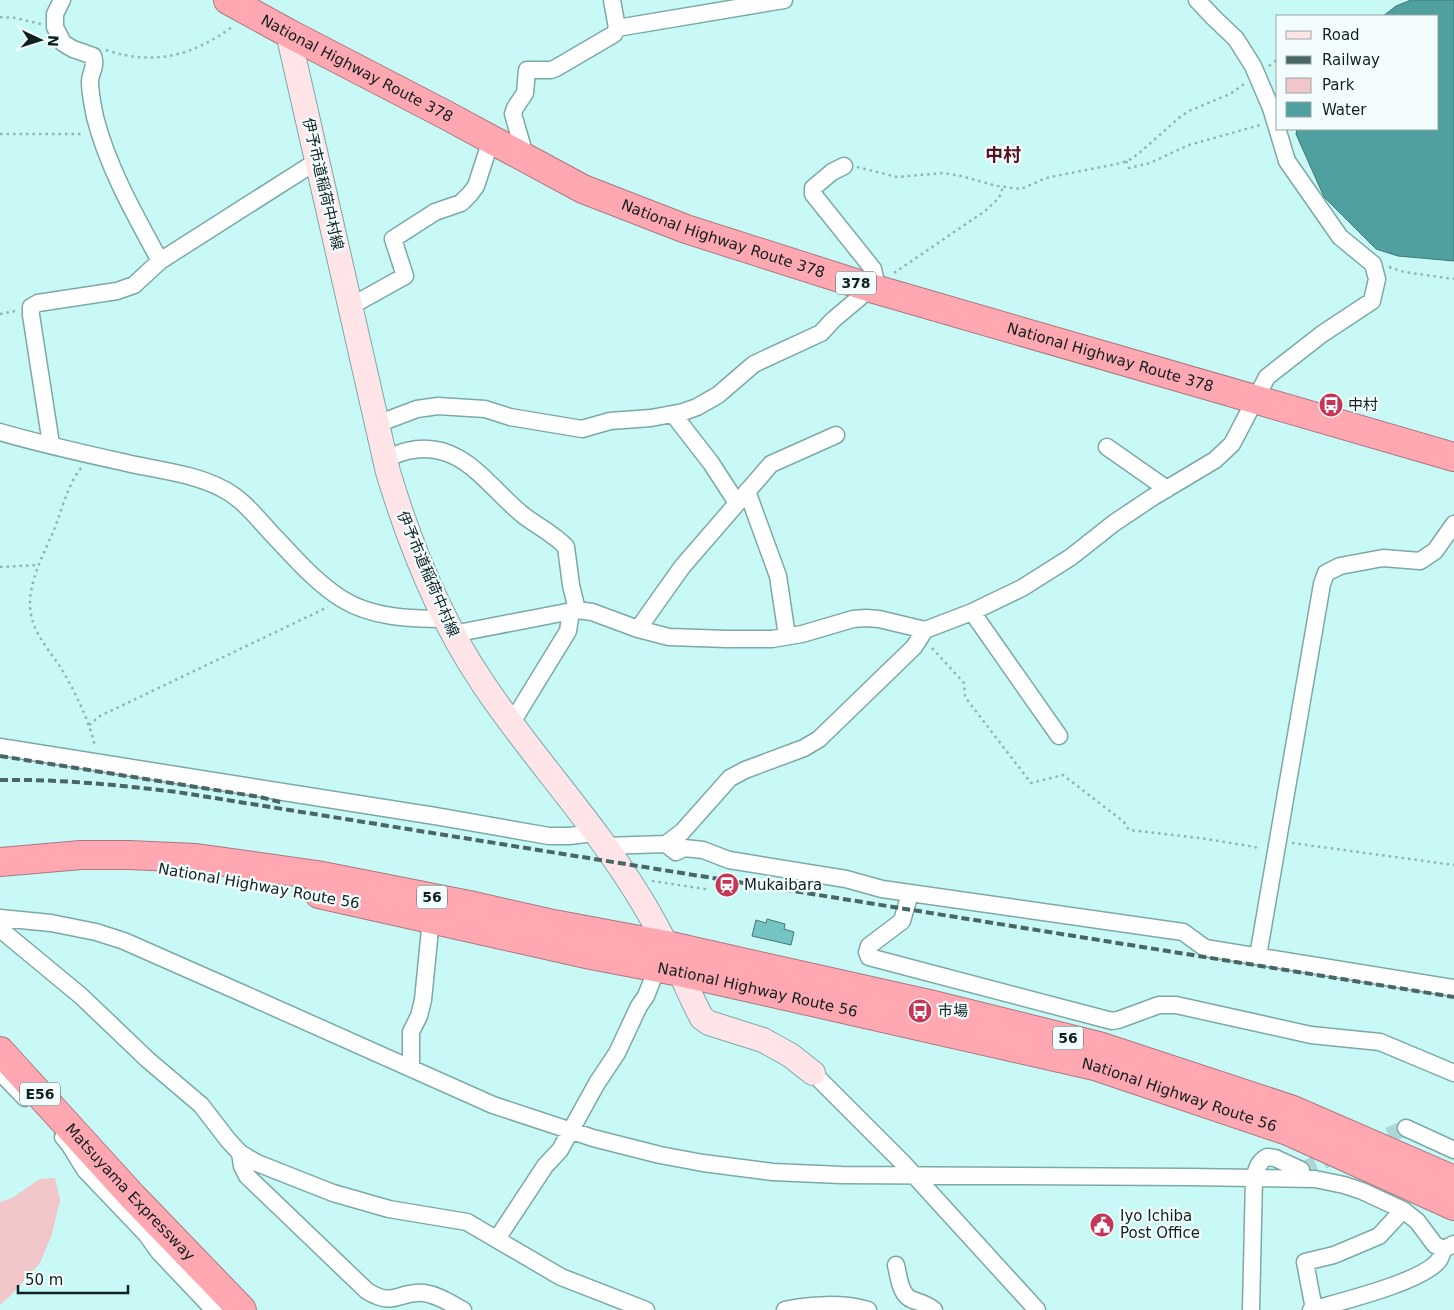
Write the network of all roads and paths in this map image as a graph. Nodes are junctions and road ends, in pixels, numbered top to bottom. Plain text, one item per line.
1 (62, 0) edge
2 (612, 0) edge
3 (784, 0) edge
4 (1197, 0) edge
5 (237, 5) edge
6 (0, 17) edge
7 (617, 28) junction
8 (58, 32) junction
9 (288, 34) junction
10 (100, 48) dead end
11 (1276, 61) edge
12 (1257, 75) junction
13 (1274, 121) junction
14 (1276, 127) edge
15 (1277, 130) edge
16 (0, 134) edge
17 (101, 134) junction
18 (491, 140) junction
19 (526, 158) junction
20 (317, 161) junction
21 (1126, 161) junction
22 (844, 166) joint
23 (1003, 187) junction
24 (160, 262) junction
25 (1373, 264) junction
26 (1454, 280) edge
27 (871, 288) junction
28 (351, 306) junction
29 (1256, 398) junction
30 (674, 414) junction
31 (377, 424) junction
32 (0, 432) edge
33 (836, 435) dead end
34 (51, 444) junction
35 (1107, 447) dead end
36 (91, 455) junction
37 (1454, 457) edge
38 (385, 459) junction
39 (1168, 488) junction
40 (742, 498) junction
41 (1454, 524) edge
42 (39, 565) junction
43 (0, 567) edge
44 (343, 600) junction
45 (574, 610) junction
46 (972, 612) junction
47 (449, 627) junction
48 (638, 628) junction
49 (923, 633) junction
50 (788, 636) junction
51 (511, 724) junction
52 (89, 725) junction
53 (1059, 736) dead end
54 (0, 747) edge
55 (100, 763) junction
56 (599, 840) junction
57 (1277, 841) junction
58 (666, 844) junction
59 (1265, 853) dead end
60 (39, 858) junction
61 (0, 862) edge
62 (1454, 865) edge
63 (649, 880) dead end
64 (705, 886) dead end
65 (910, 893) junction
66 (0, 918) edge
67 (431, 919) junction
68 (0, 929) edge
69 (1258, 956) junction
70 (668, 961) junction
71 (1454, 988) edge
72 (0, 1051) edge
73 (411, 1068) junction
74 (0, 1072) edge
75 (1454, 1073) edge
76 (813, 1074) joint
77 (1406, 1128) dead end
78 (570, 1131) junction
79 (1454, 1150) edge
80 (240, 1153) junction
81 (1301, 1170) dead end
82 (914, 1176) junction
83 (1254, 1178) junction
84 (1454, 1180) edge
85 (134, 1198) junction
86 (1454, 1206) edge
87 (1403, 1210) junction
88 (496, 1239) junction
89 (1449, 1247) edge
90 (896, 1265) dead end
91 (214, 1310) edge
92 (242, 1310) edge
93 (258, 1310) edge
94 (463, 1310) edge
95 (646, 1310) edge
96 (785, 1310) edge
97 (868, 1310) edge
98 (934, 1310) edge
99 (1037, 1310) edge
100 (1251, 1310) edge
101 (1312, 1310) edge

1 - 8 street
2 - 7 street
3 - 7 street
4 - 12 street
5 - 9 highway, National Highway Route 378 / 378
5 - 10 path
6 - 8 path
7 - 19 street
8 - 17 street
9 - 18 highway, National Highway Route 378 / 378
9 - 20 street, 伊予市道稲荷中村線
11 - 12 path
12 - 13 street
12 - 21 path
13 - 14 street
13 - 21 path
15 - 25 street
16 - 17 path
17 - 24 street
18 - 19 highway, National Highway Route 378 / 378
18 - 28 street
19 - 27 highway, National Highway Route 378 / 378
20 - 24 street
20 - 28 street, 伊予市道稲荷中村線
21 - 23 path
22 - 23 path
22 - 27 street
23 - 27 path
24 - 34 street
25 - 26 path
25 - 29 street
27 - 29 highway, National Highway Route 378 / 378
27 - 30 street
28 - 31 street, 伊予市道稲荷中村線
29 - 37 highway, National Highway Route 378 / 378
29 - 39 street
30 - 31 street
30 - 40 street
31 - 38 street, 伊予市道稲荷中村線
32 - 34 street
33 - 40 street
34 - 36 street
35 - 39 street
36 - 42 path
36 - 44 street
38 - 45 street
38 - 47 street, 伊予市道稲荷中村線
39 - 46 street
40 - 48 street
40 - 50 street
41 - 57 street
42 - 43 path
42 - 52 path
44 - 47 street
44 - 52 path
45 - 47 street
45 - 48 street
45 - 51 street
46 - 49 street
46 - 53 street
47 - 51 street, 伊予市道稲荷中村線
48 - 50 street
49 - 50 street
49 - 58 street
49 - 59 path
51 - 56 street, 伊予市道稲荷中村線
52 - 55 path
54 - 55 street
55 - 56 street
56 - 58 street
56 - 70 street, 伊予市道稲荷中村線
57 - 62 path
57 - 69 street
58 - 65 street
60 - 61 highway, National Highway Route 56 / 56
60 - 67 highway, National Highway Route 56 / 56
60 - 70 highway, National Highway Route 56 / 56
63 - 64 path
65 - 69 street
65 - 75 street
66 - 73 street
67 - 70 highway, National Highway Route 56 / 56
67 - 73 street
68 - 80 street
69 - 71 street
70 - 76 street, 伊予市道稲荷中村線
70 - 78 street
70 - 84 highway, National Highway Route 56 / 56
70 - 86 highway, National Highway Route 56 / 56
72 - 85 highway, Matsuyama Expressway / E56
73 - 78 street
74 - 91 street
76 - 82 street
77 - 79 street
78 - 82 street
78 - 88 street
80 - 88 street
80 - 94 street
81 - 83 street
82 - 83 street
82 - 99 street
83 - 87 street
83 - 100 street
85 - 92 highway, Matsuyama Expressway / E56
85 - 93 highway
87 - 89 street
87 - 101 street
88 - 95 street
89 - 101 street
90 - 98 street
96 - 97 street

